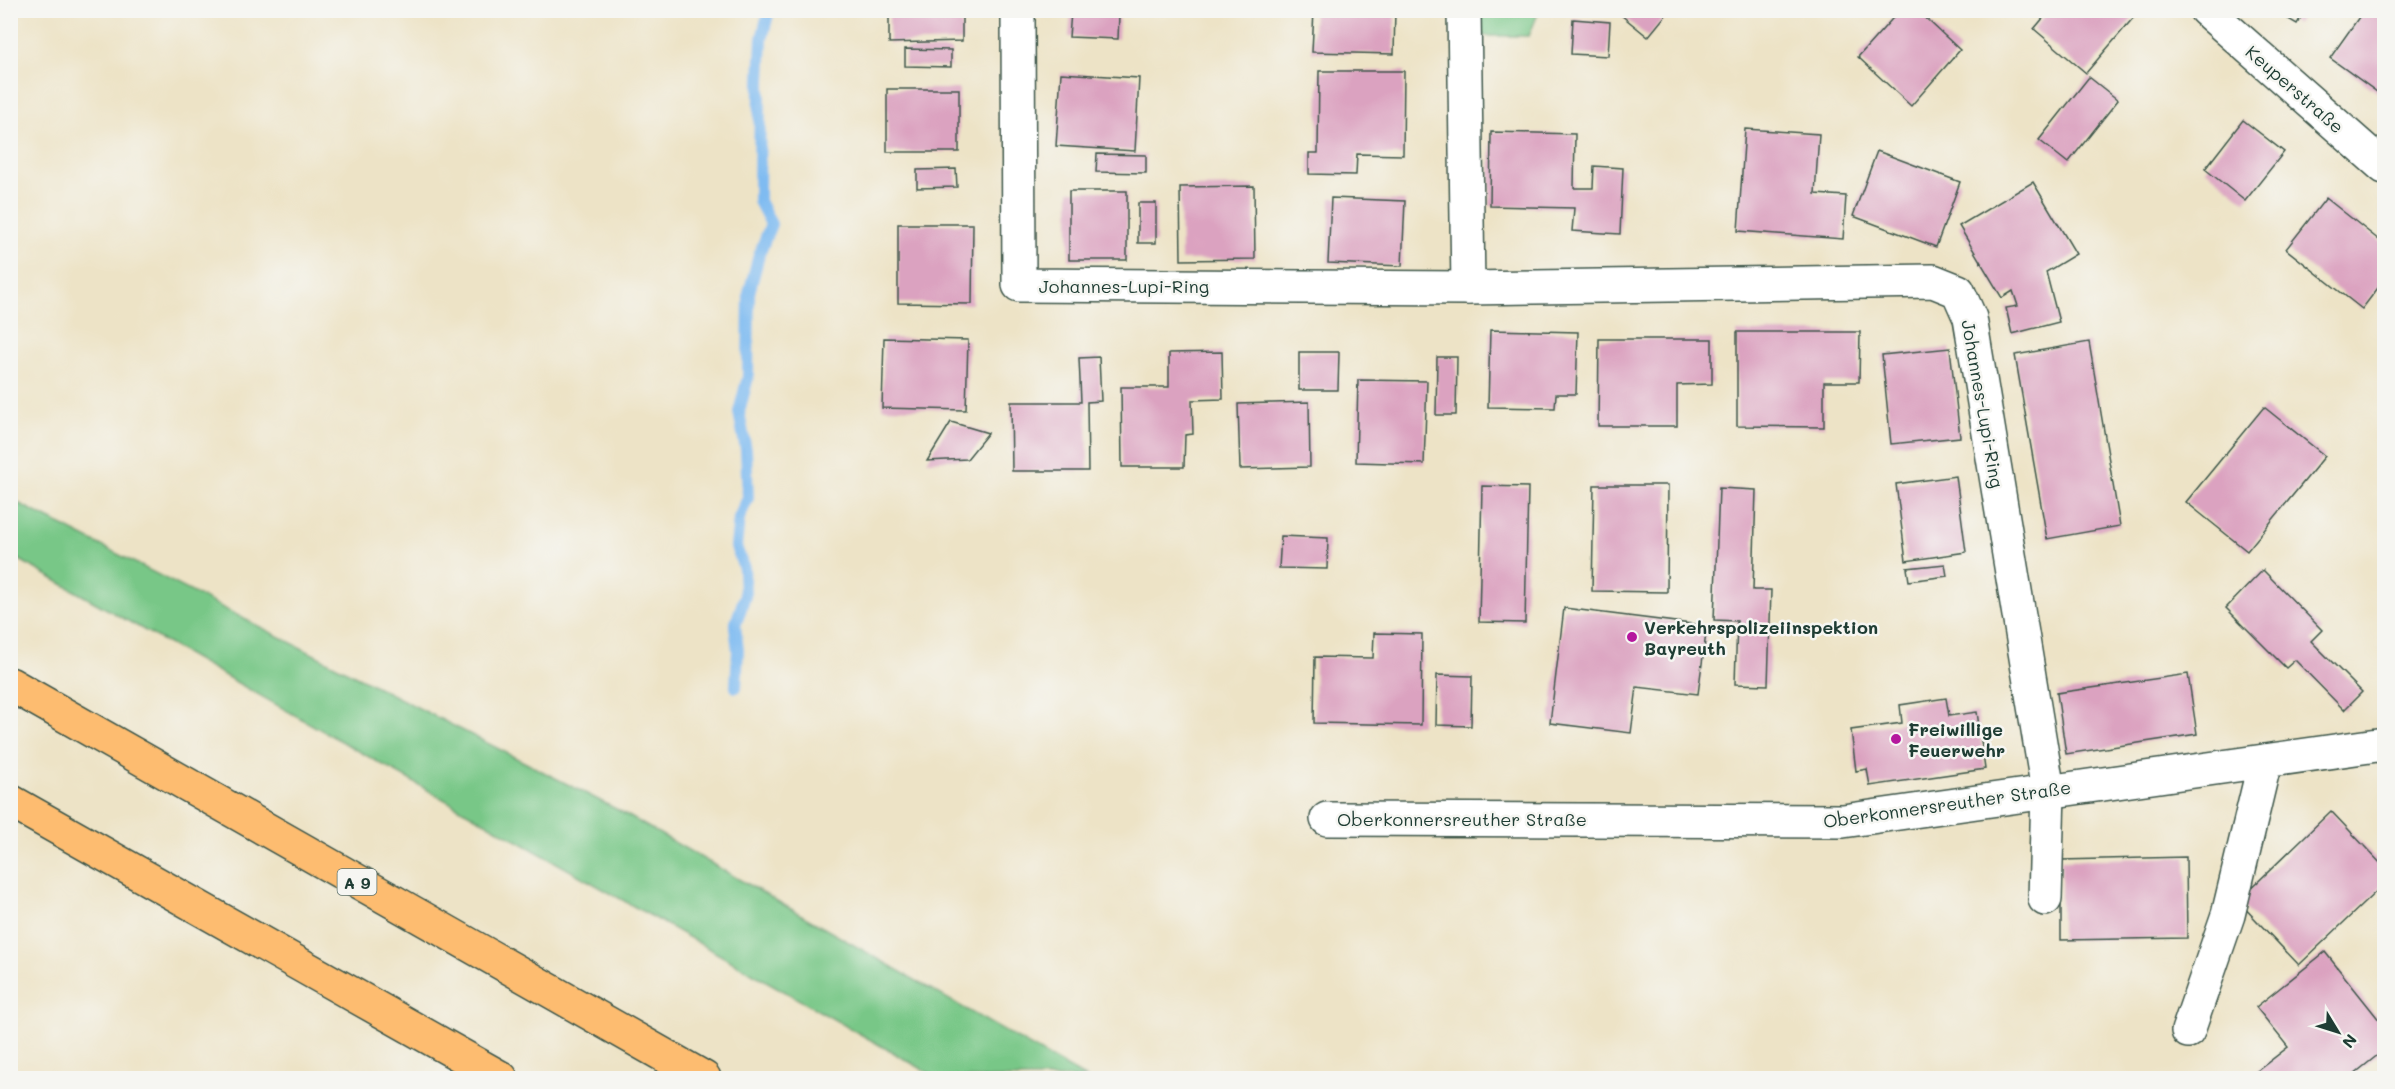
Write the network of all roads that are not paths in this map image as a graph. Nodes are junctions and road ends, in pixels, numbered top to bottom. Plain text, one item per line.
1 (1018, 10) edge
2 (1464, 10) edge
3 (2206, 10) edge
4 (2385, 167) edge
5 (1468, 288) junction
6 (10, 684) edge
7 (2385, 744) edge
8 (2265, 761) junction
9 (2048, 790) junction
10 (10, 801) edge
11 (1327, 819) dead end
12 (2045, 899) dead end
13 (2188, 1031) dead end
14 (501, 1078) edge
15 (704, 1078) edge

1 - 5 street, Johannes-Lupi-Ring
2 - 5 street
3 - 4 street, Keuperstraße
5 - 9 street, Johannes-Lupi-Ring
6 - 15 highway, A 9
7 - 8 street, Oberkonnersreuther Straße
8 - 9 street, Oberkonnersreuther Straße
8 - 13 street
9 - 11 street, Oberkonnersreuther Straße
9 - 12 street, Johannes-Lupi-Ring
10 - 14 highway

